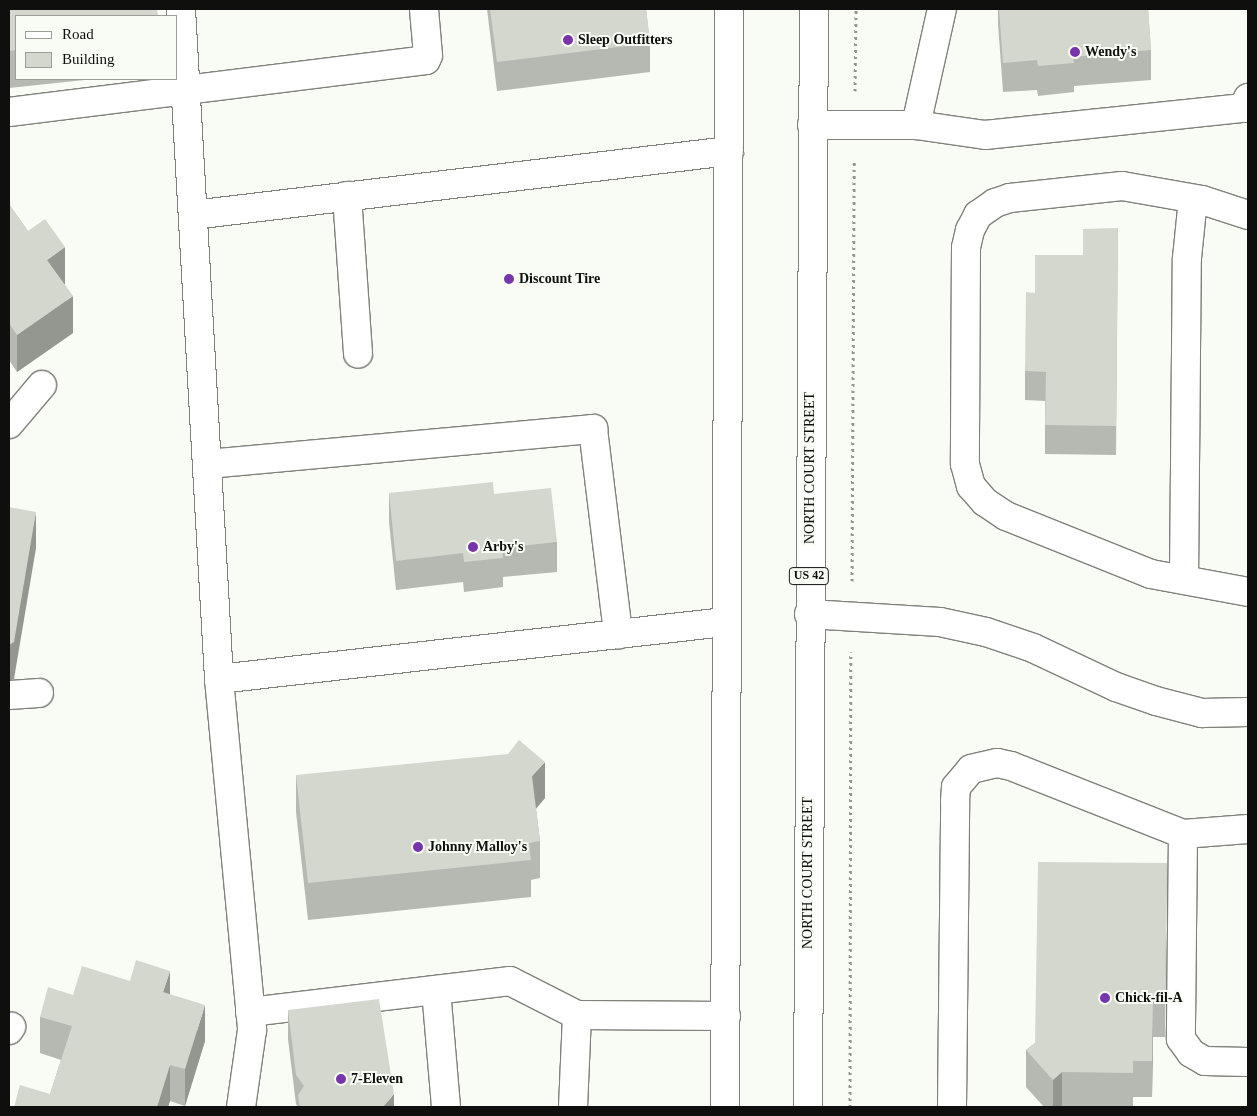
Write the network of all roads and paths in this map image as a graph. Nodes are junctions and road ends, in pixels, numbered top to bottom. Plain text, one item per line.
1 (181, 9) edge
2 (424, 9) edge
3 (730, 9) edge
4 (814, 9) edge
5 (856, 9) edge
6 (942, 9) edge
7 (187, 91) junction
8 (1248, 98) edge
9 (9, 112) edge
10 (812, 125) junction
11 (916, 125) junction
12 (855, 127) junction
13 (728, 151) junction
14 (347, 196) junction
15 (1193, 199) junction
16 (193, 215) junction
17 (1248, 215) edge
18 (358, 354) dead end
19 (42, 386) dead end
20 (9, 424) edge
21 (208, 464) junction
22 (1184, 580) junction
23 (1248, 592) edge
24 (809, 614) junction
25 (852, 616) junction
26 (725, 622) junction
27 (618, 634) junction
28 (219, 679) junction
29 (39, 693) dead end
30 (9, 695) edge
31 (1248, 712) edge
32 (1248, 829) edge
33 (1183, 834) junction
34 (436, 990) junction
35 (250, 1012) junction
36 (577, 1015) junction
37 (726, 1016) junction
38 (1248, 1062) edge
39 (241, 1107) edge
40 (446, 1107) edge
41 (573, 1107) edge
42 (725, 1107) edge
43 (808, 1107) edge
44 (850, 1107) edge
45 (952, 1107) edge

1 - 7 main road
2 - 7 main road
3 - 13 main road
4 - 10 main road, NORTH COURT STREET / US 42
5 - 12 path
6 - 11 main road
7 - 9 main road
7 - 16 main road
8 - 11 main road
10 - 12 main road
10 - 24 main road, NORTH COURT STREET / US 42
11 - 12 main road
12 - 25 path
13 - 14 main road
13 - 26 main road
14 - 16 main road
14 - 18 main road
15 - 17 main road
15 - 22 main road
15 - 22 main road
16 - 21 main road
19 - 20 main road
21 - 27 main road
21 - 28 main road
22 - 23 main road
24 - 25 main road
24 - 43 main road, NORTH COURT STREET / US 42
25 - 31 main road
25 - 44 path
26 - 27 main road
26 - 37 main road
27 - 28 main road
28 - 35 main road
29 - 30 main road
32 - 33 main road
33 - 38 main road
33 - 45 main road
34 - 35 main road
34 - 36 main road
34 - 40 main road
35 - 39 main road
36 - 37 main road
36 - 41 main road
37 - 42 main road

